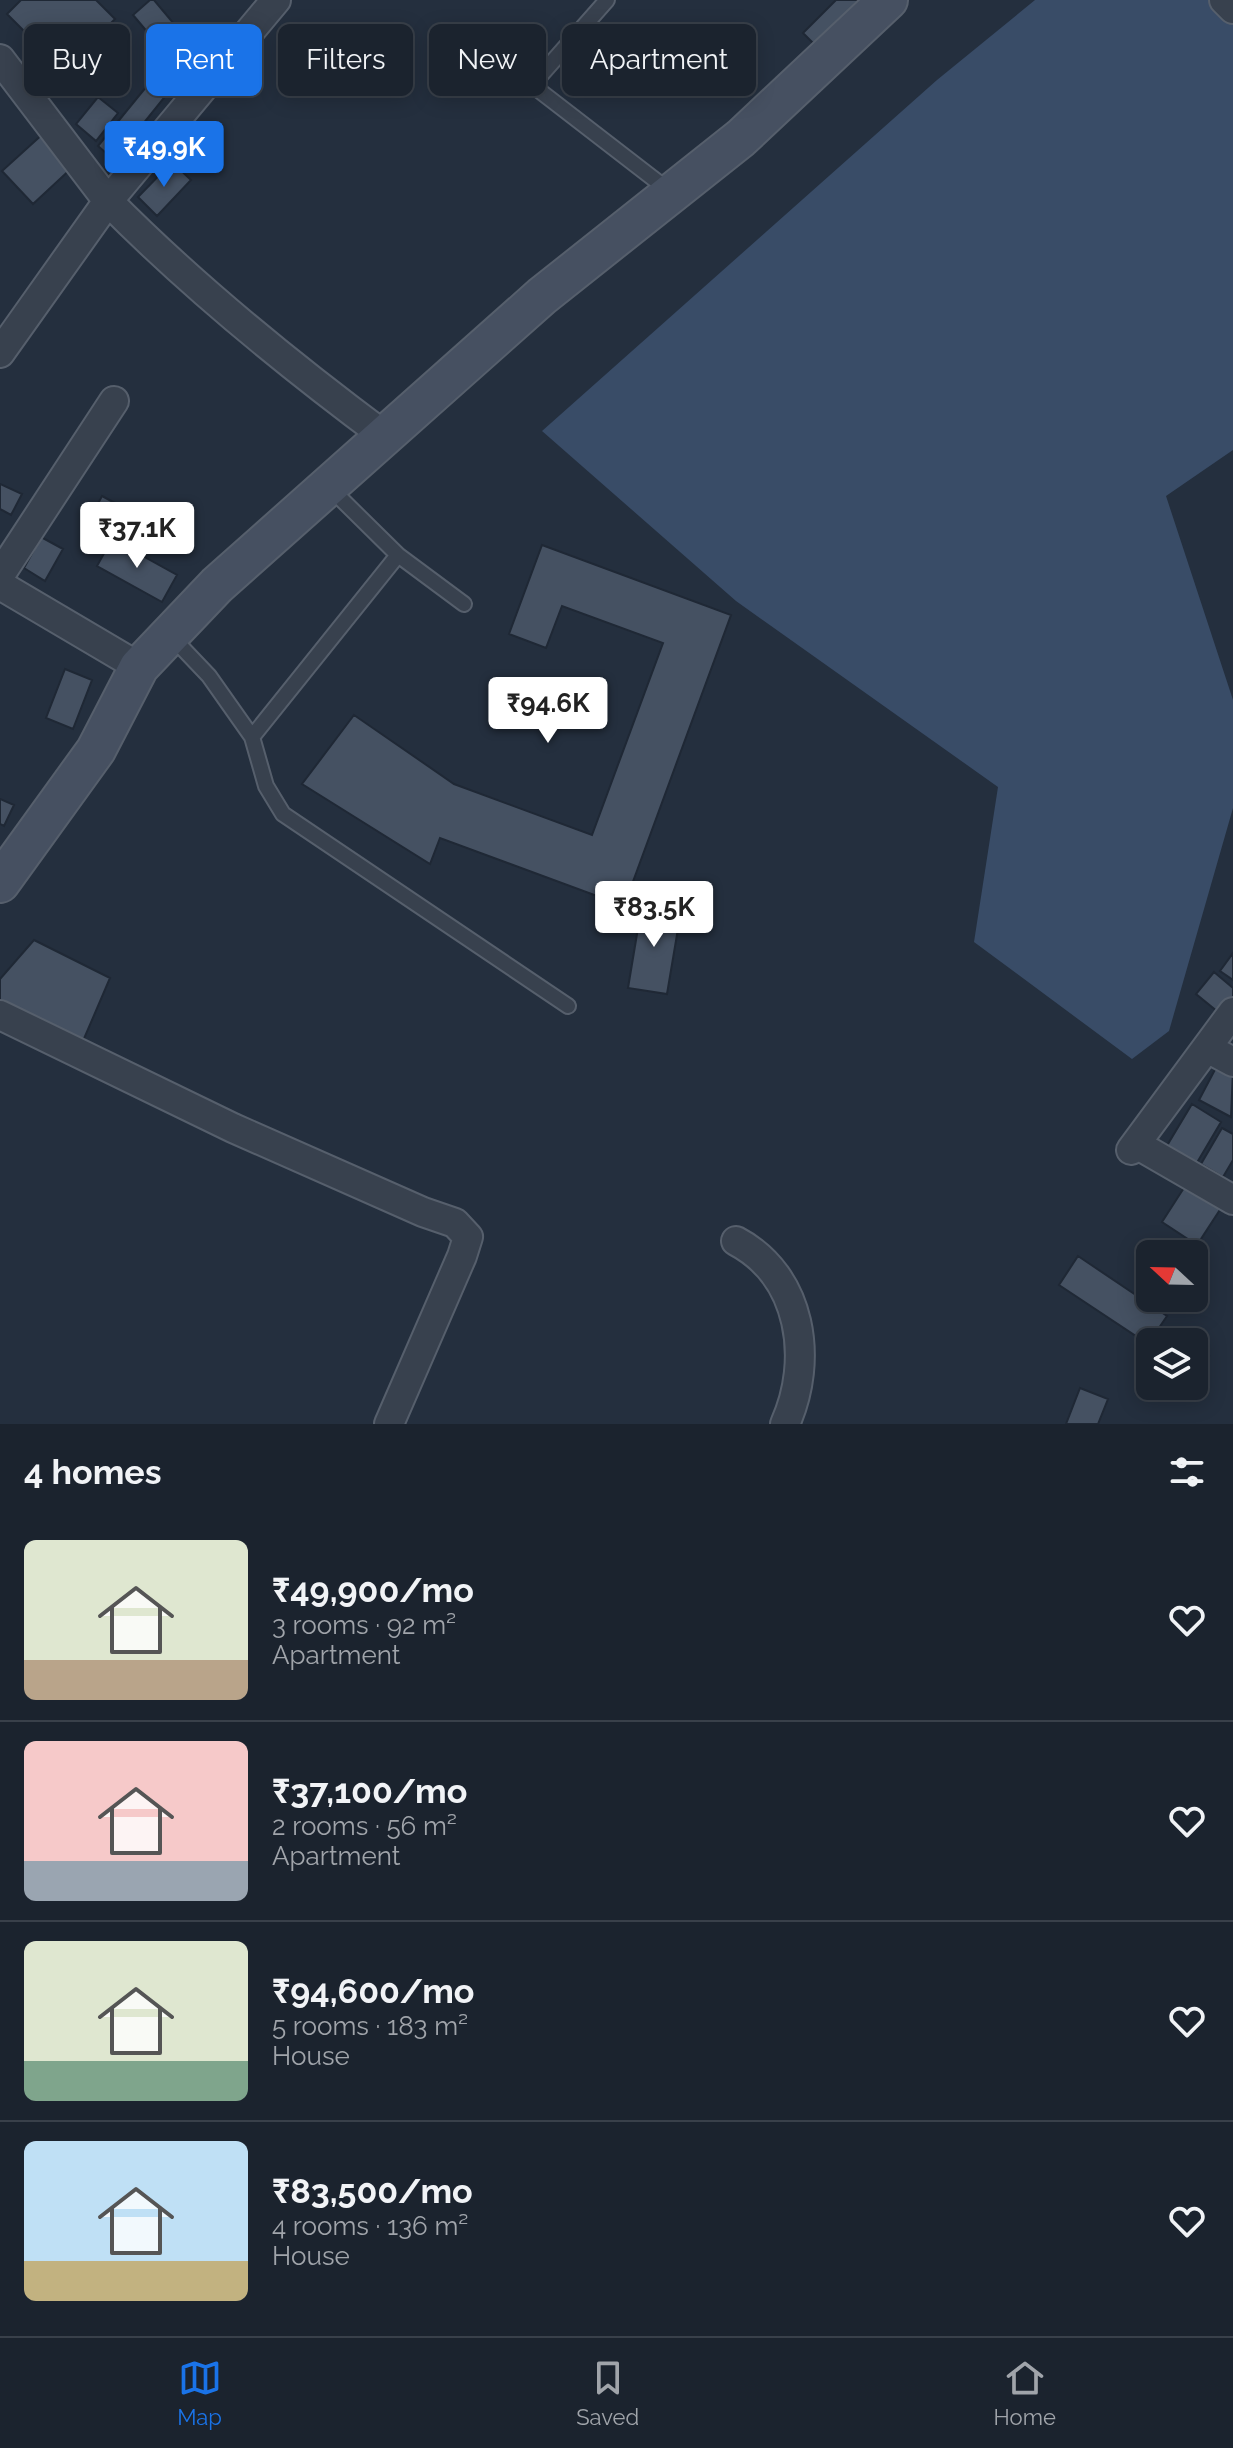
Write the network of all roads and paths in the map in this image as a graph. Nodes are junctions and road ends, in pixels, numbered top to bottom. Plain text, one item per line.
1 (276, 0) edge
2 (607, 0) edge
3 (888, 0) edge
4 (1224, 0) edge
5 (1233, 9) edge
6 (0, 59) edge
7 (546, 69) edge
8 (546, 96) edge
9 (672, 193) junction
10 (108, 201) junction
11 (0, 353) edge
12 (114, 401) dead end
13 (386, 437) junction
14 (327, 486) junction
15 (398, 555) junction
16 (0, 575) edge
17 (0, 585) edge
18 (464, 604) dead end
19 (170, 635) junction
20 (139, 667) junction
21 (252, 737) junction
22 (0, 883) edge
23 (568, 1006) dead end
24 (1233, 1012) edge
25 (0, 1015) edge
26 (1207, 1048) junction
27 (1233, 1062) edge
28 (1233, 1200) edge
29 (736, 1241) dead end
30 (389, 1424) edge
31 (785, 1424) edge

1 - 10 street
2 - 7 lane
3 - 9 street
4 - 5 street
6 - 10 street
8 - 9 lane
9 - 13 street
10 - 11 street
10 - 13 street
12 - 16 street
13 - 14 street
14 - 15 lane
14 - 19 street
15 - 18 lane
15 - 21 lane
17 - 20 street
19 - 20 street
19 - 21 lane
20 - 22 street
21 - 23 lane
24 - 26 street
25 - 30 street
26 - 27 street
26 - 28 street
29 - 31 street

